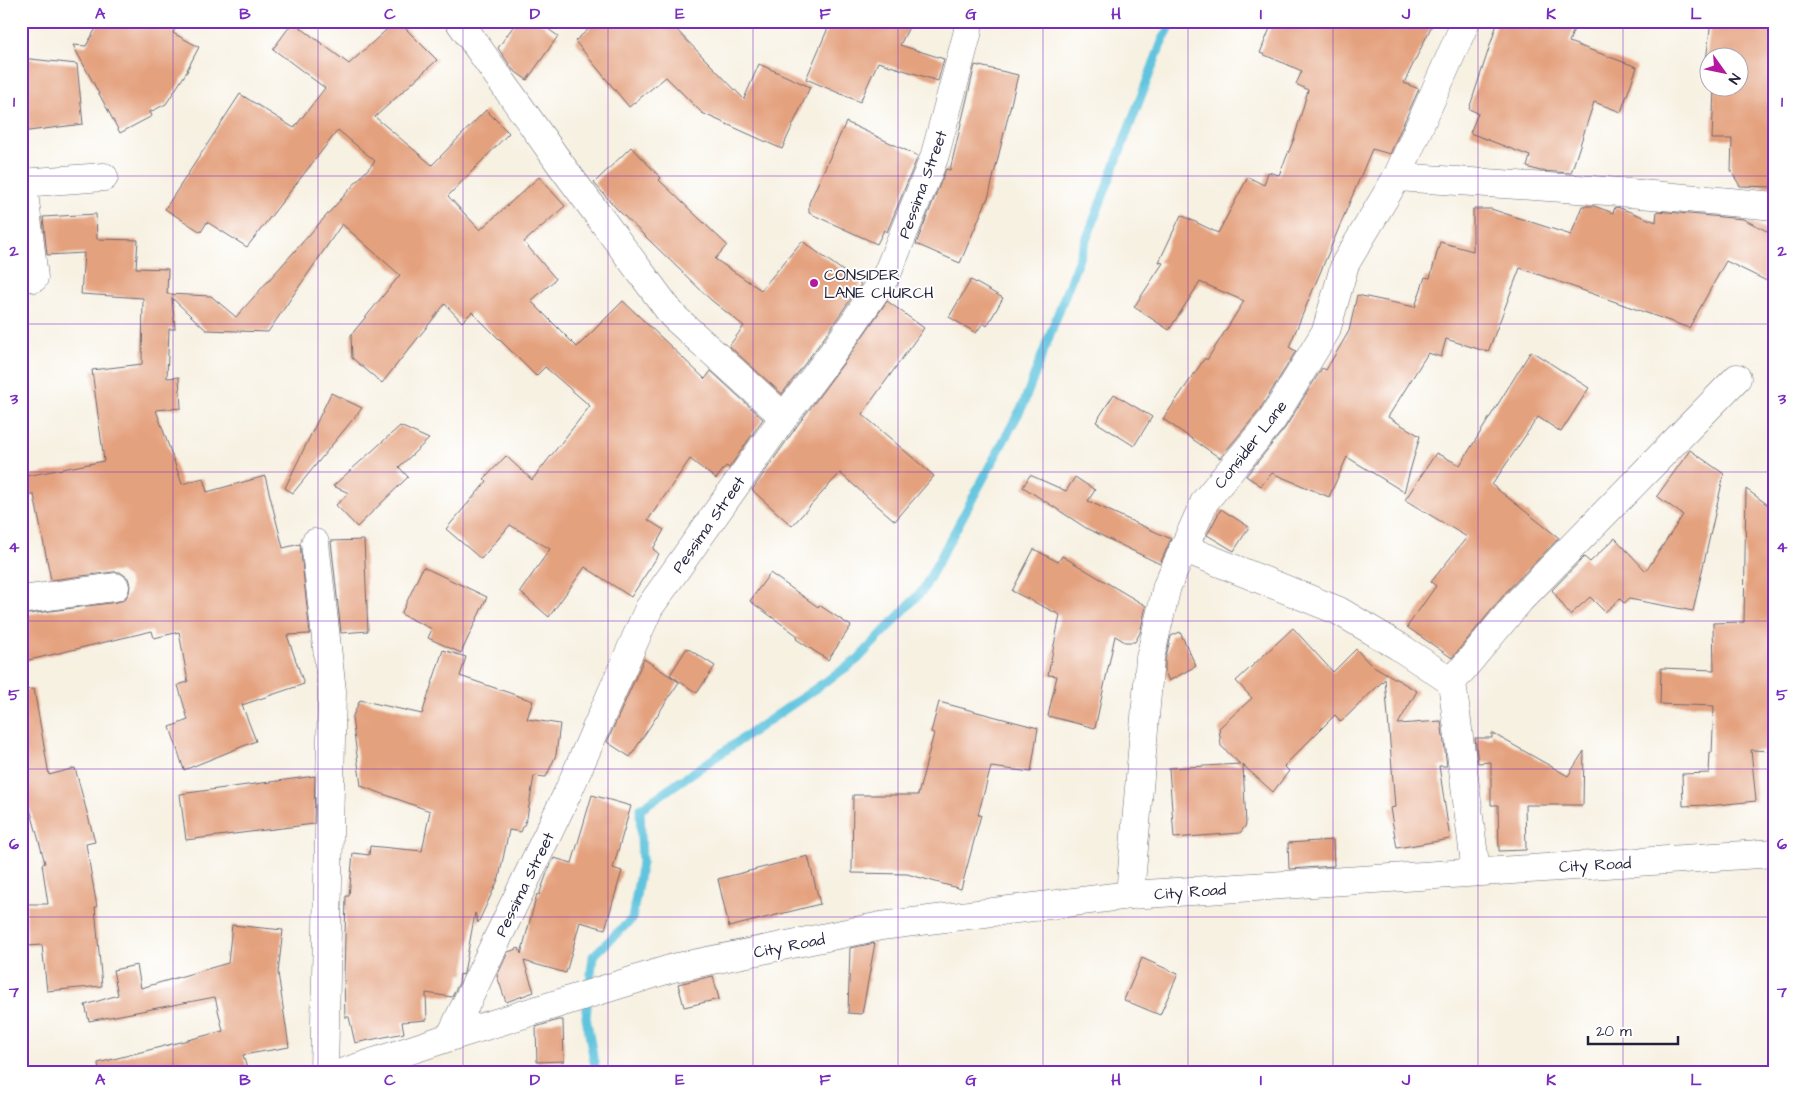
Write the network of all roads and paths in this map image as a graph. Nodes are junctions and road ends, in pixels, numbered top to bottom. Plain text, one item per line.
1 (460, 21) edge
2 (969, 21) edge
3 (1466, 21) edge
4 (104, 177) dead end
5 (1397, 177) junction
6 (22, 183) edge
7 (1775, 206) edge
8 (34, 278) dead end
9 (1737, 378) dead end
10 (784, 417) junction
11 (315, 543) dead end
12 (1183, 548) junction
13 (115, 587) dead end
14 (21, 600) edge
15 (1452, 682) junction
16 (1775, 854) edge
17 (1476, 872) junction
18 (1130, 895) junction
19 (450, 1037) junction
20 (324, 1072) edge
21 (344, 1072) edge

1 - 10 street
2 - 10 street, Pessima Street
3 - 5 street, Consider Lane
4 - 6 street
5 - 7 street
5 - 12 street, Consider Lane
6 - 8 street
9 - 15 street
10 - 19 street, Pessima Street
11 - 20 street
12 - 15 street
12 - 18 street, Consider Lane
13 - 14 street
15 - 17 street
16 - 17 street, City Road
17 - 18 street, City Road
18 - 19 street, City Road
19 - 21 street

